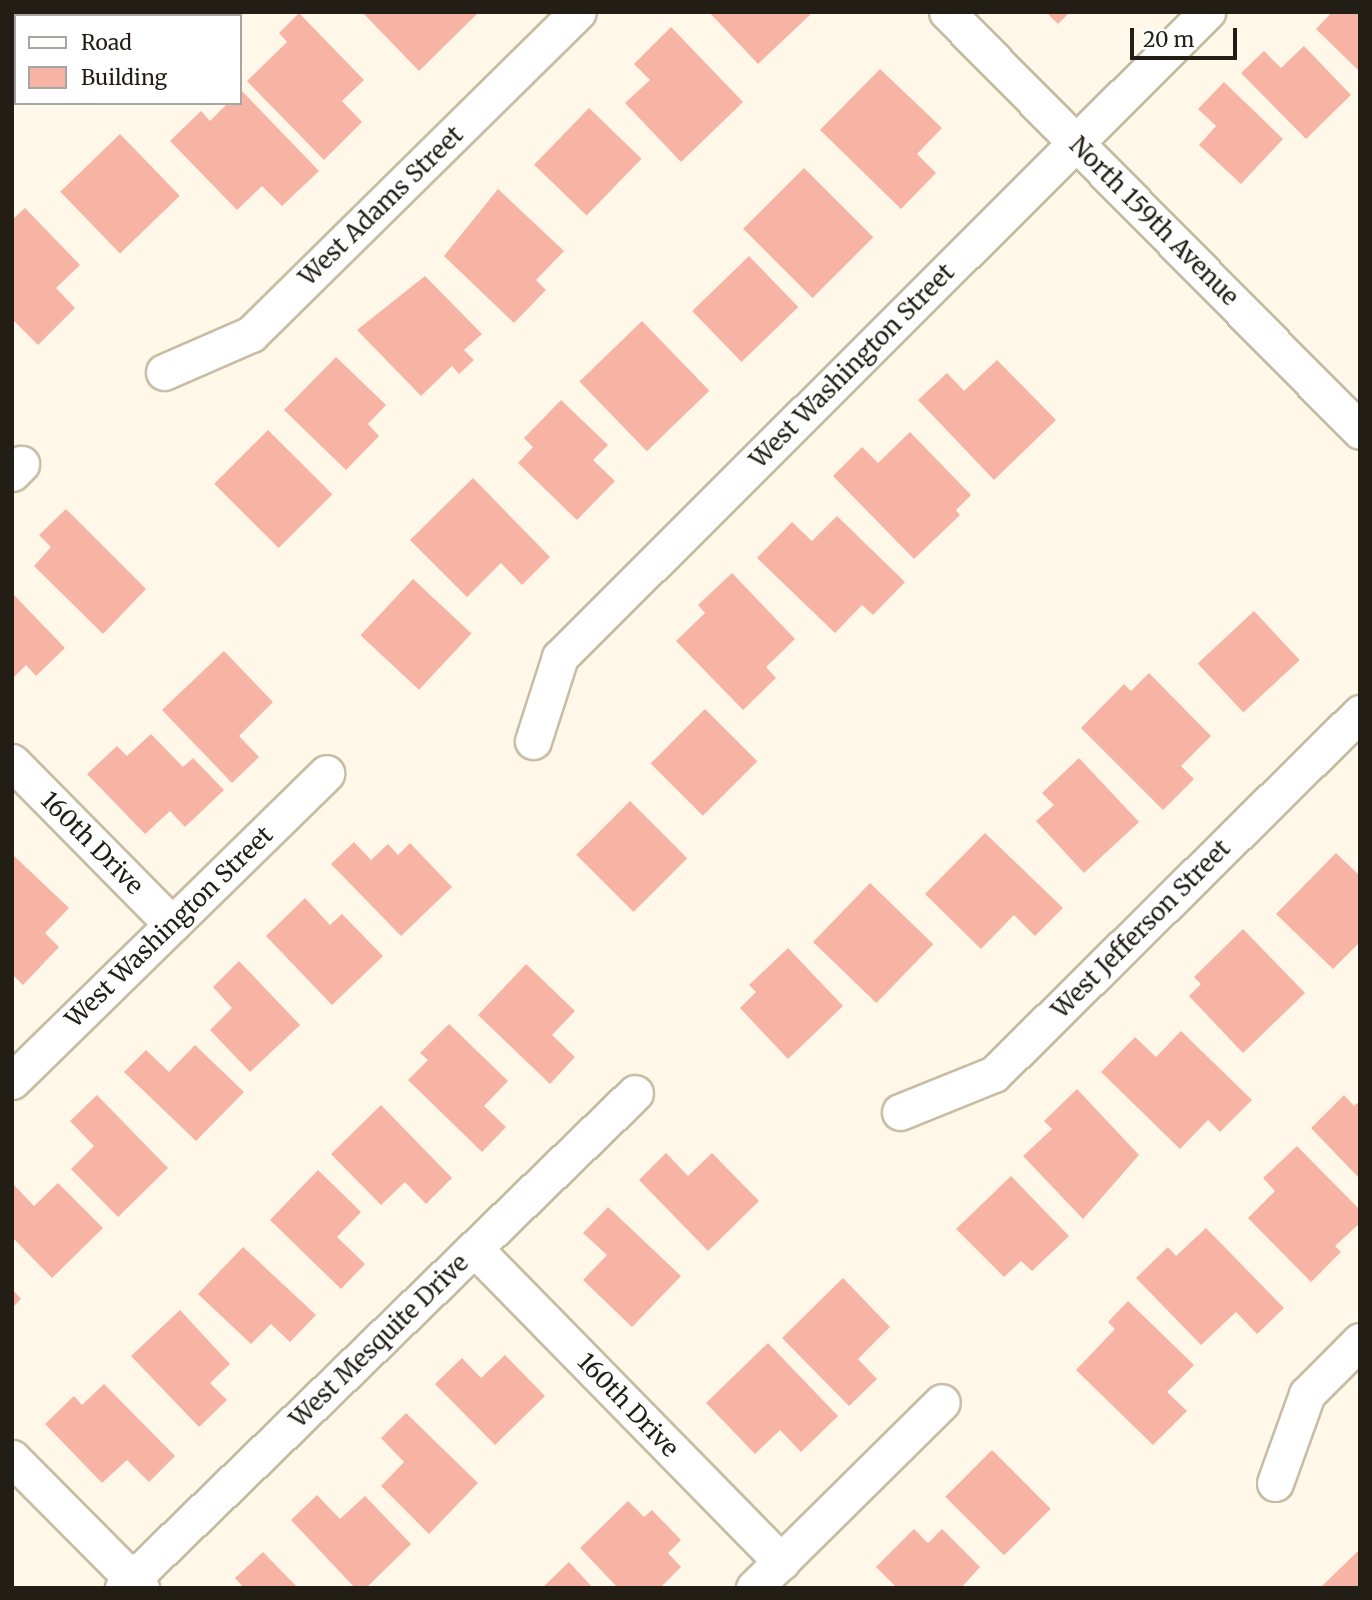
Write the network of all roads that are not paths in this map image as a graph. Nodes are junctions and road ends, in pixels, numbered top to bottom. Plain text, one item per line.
1 (578, 12) edge
2 (947, 12) edge
3 (1207, 12) edge
4 (1076, 142) junction
5 (164, 372) dead end
6 (1360, 431) edge
7 (1360, 713) edge
8 (533, 741) dead end
9 (12, 762) edge
10 (326, 773) dead end
11 (172, 924) junction
12 (12, 1081) edge
13 (635, 1093) dead end
14 (900, 1112) dead end
15 (475, 1249) junction
16 (1360, 1341) edge
17 (942, 1402) dead end
18 (12, 1458) edge
19 (1275, 1482) dead end
20 (781, 1562) junction
21 (132, 1585) edge
22 (754, 1588) edge

1 - 5 street, West Adams Street
2 - 4 street, North 159th Avenue
3 - 4 street, West Washington Street
4 - 6 street, North 159th Avenue
4 - 8 street, West Washington Street
7 - 14 street, West Jefferson Street
9 - 11 street, 160th Drive
10 - 11 street, West Washington Street
11 - 12 street, West Washington Street
13 - 15 street, West Mesquite Drive
15 - 20 street, 160th Drive
15 - 21 street, West Mesquite Drive
16 - 19 street
17 - 20 street
18 - 21 street
20 - 22 street

